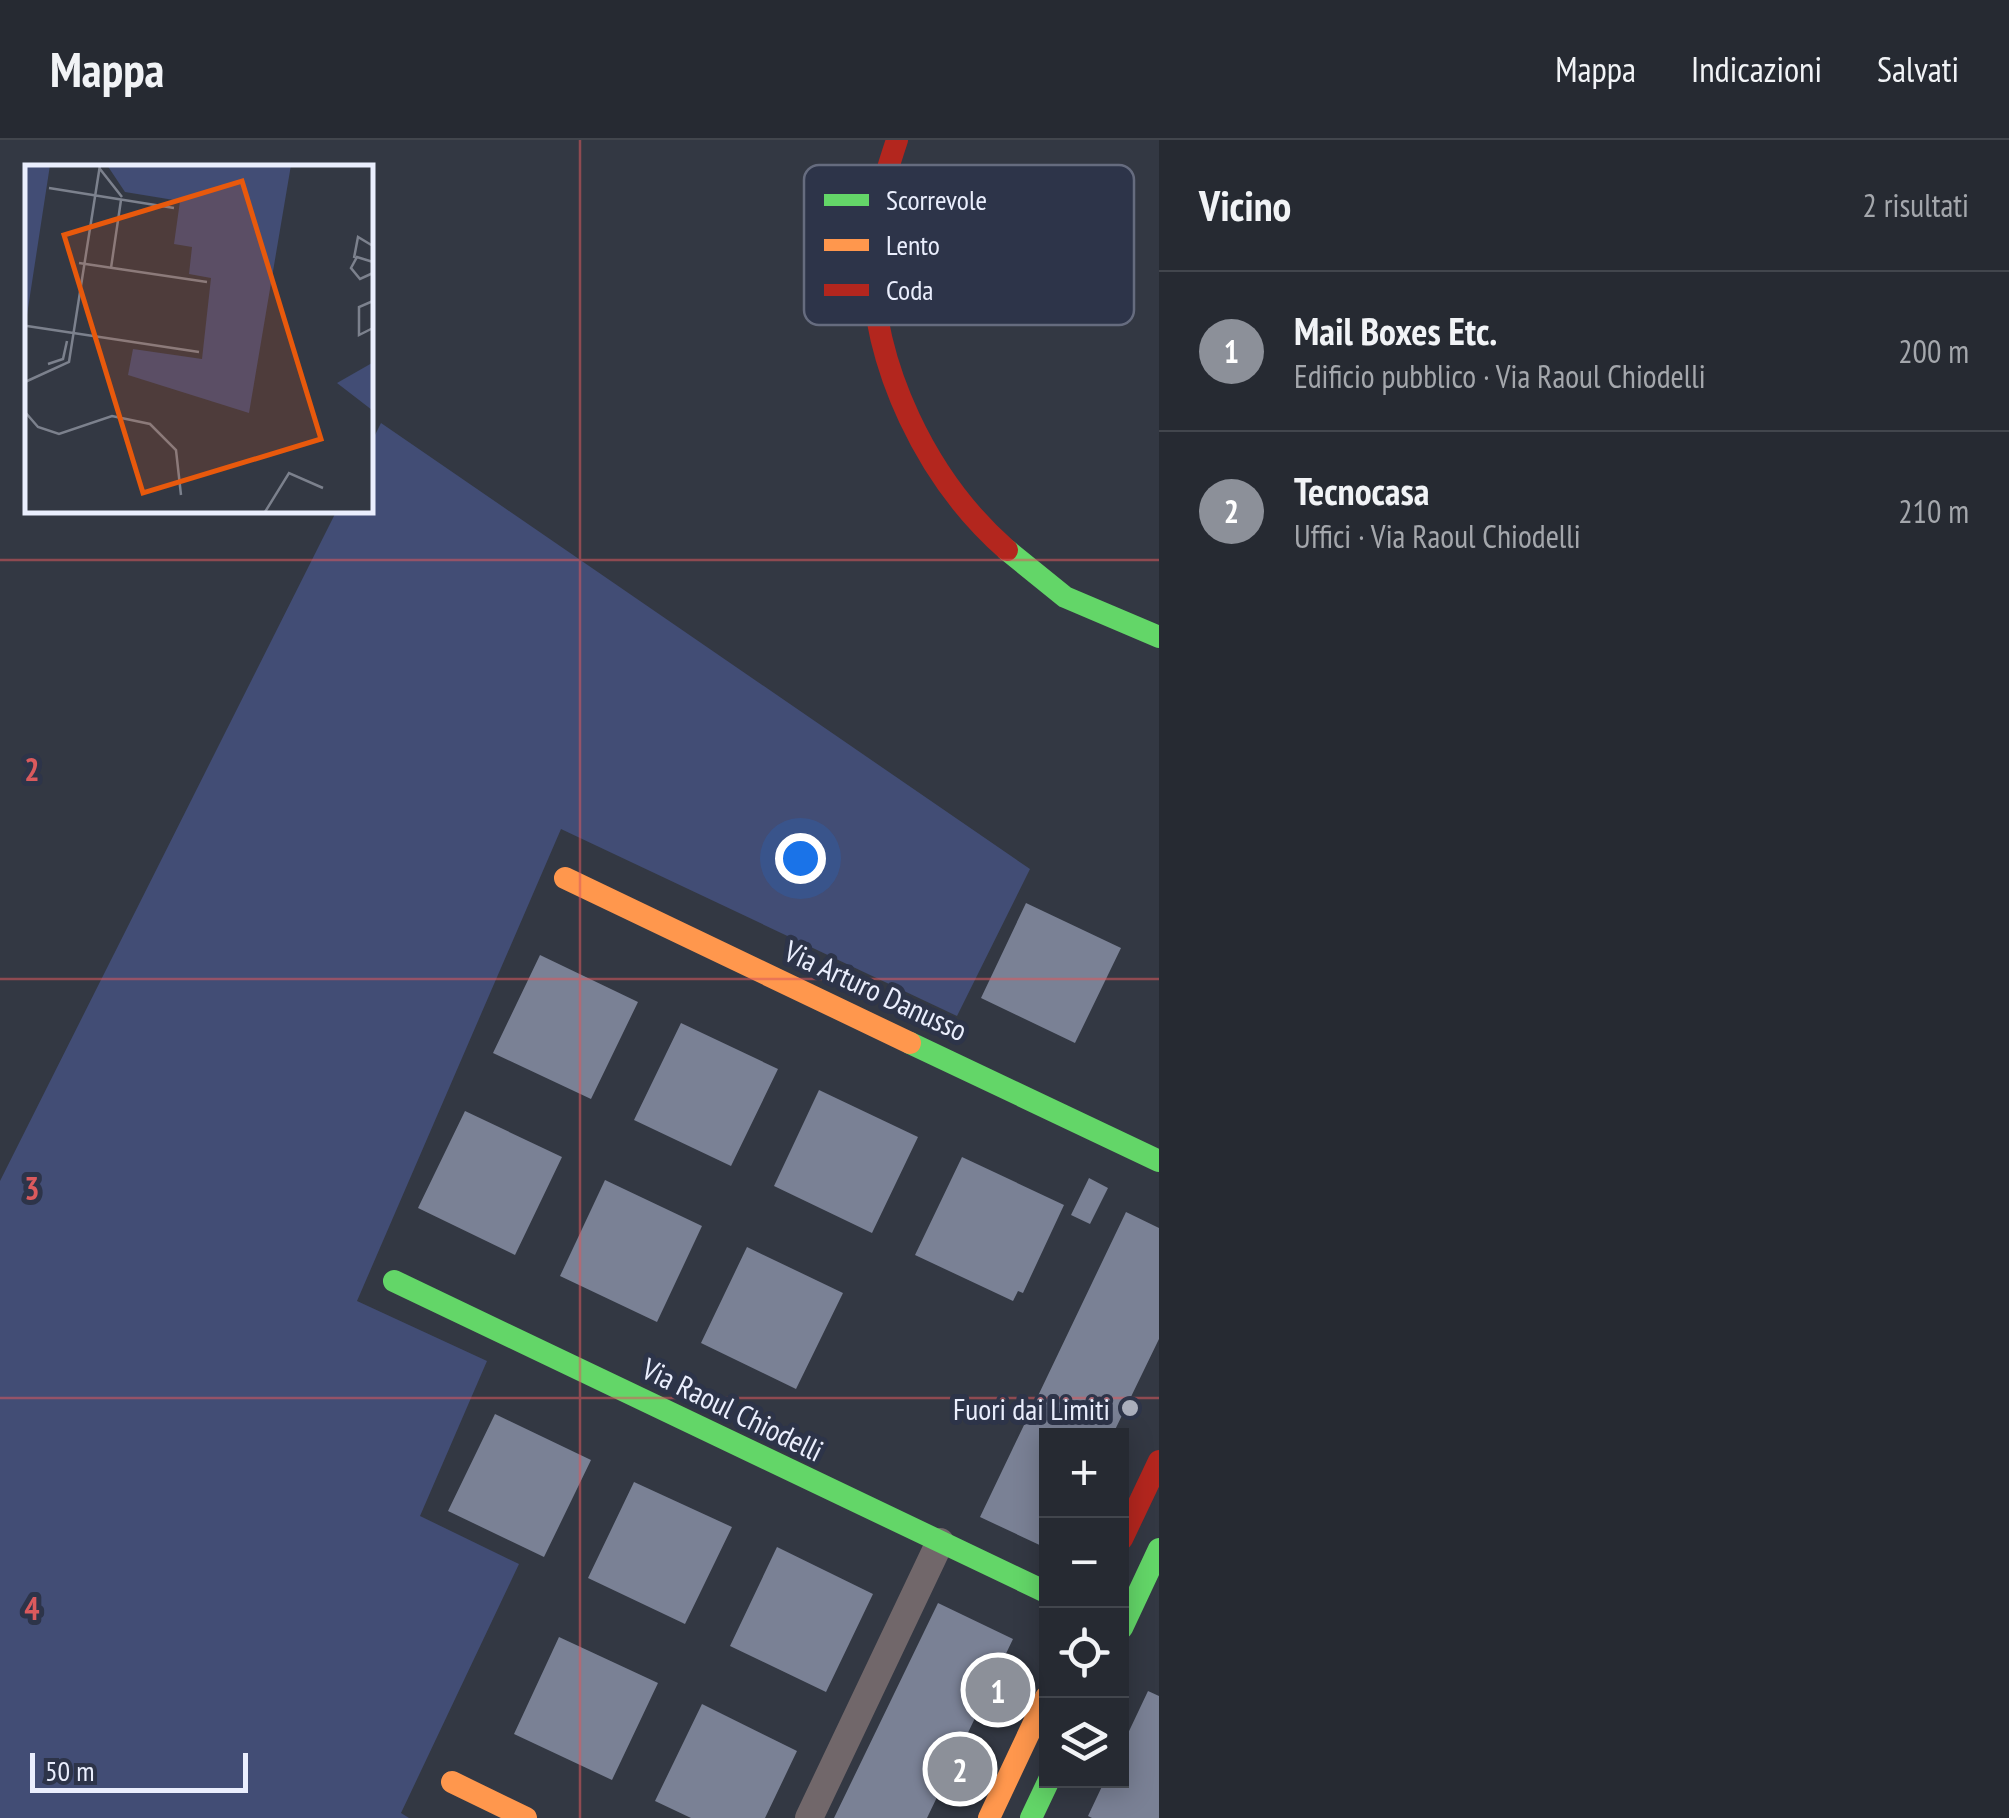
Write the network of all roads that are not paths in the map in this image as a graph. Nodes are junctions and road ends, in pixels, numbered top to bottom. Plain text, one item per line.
1 (896, 140) edge
2 (885, 165) edge
3 (878, 325) edge
4 (1159, 637) edge
5 (565, 878) dead end
6 (1159, 1161) edge
7 (394, 1281) dead end
8 (1159, 1460) edge
9 (1129, 1524) edge
10 (940, 1542) junction
11 (1159, 1549) edge
12 (1039, 1589) edge
13 (1129, 1613) edge
14 (1046, 1698) edge
15 (452, 1782) dead end
16 (1045, 1788) edge
17 (526, 1818) edge
18 (809, 1818) edge
19 (989, 1818) edge
20 (1031, 1818) edge

1 - 2 street
3 - 4 street
5 - 6 street, Via Arturo Danusso
7 - 10 street, Via Raoul Chiodelli
8 - 9 street
10 - 12 street, Via Raoul Chiodelli
10 - 18 street
11 - 13 street
14 - 19 street
15 - 17 street
16 - 20 street

